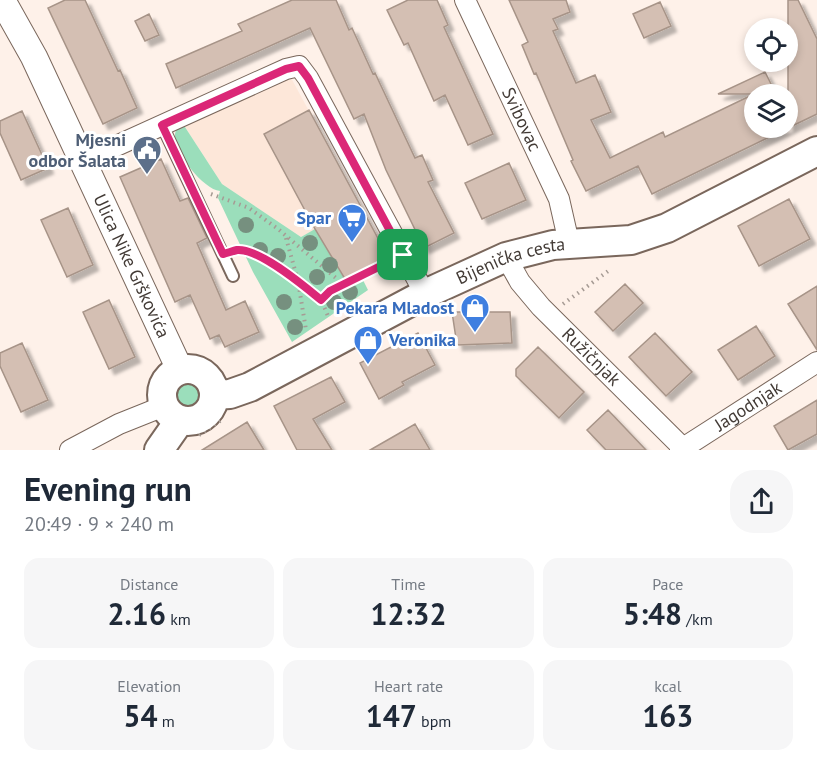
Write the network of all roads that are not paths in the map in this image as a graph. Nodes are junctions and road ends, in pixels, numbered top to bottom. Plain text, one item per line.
1 (2, 0) edge
2 (465, 0) edge
3 (162, 125) junction
4 (817, 151) edge
5 (83, 161) junction
6 (569, 243) junction
7 (506, 257) junction
8 (234, 276) dead end
9 (425, 294) junction
10 (817, 362) edge
11 (180, 370) junction
12 (214, 395) junction
13 (172, 413) junction
14 (682, 449) edge
15 (70, 450) edge
16 (159, 450) edge

1 - 5 street, Ulica Nike Grškovića
2 - 6 street, Svibovac
3 - 5 street
3 - 8 lane
3 - 9 street
4 - 6 main road, Bijenička cesta
5 - 11 street, Ulica Nike Grškovića
6 - 7 main road, Bijenička cesta
7 - 9 main road, Bijenička cesta
7 - 14 street, Ružičnjak
9 - 12 main road, Bijenička cesta
10 - 14 street, Jagodnjak
11 - 12 main road
11 - 13 main road
12 - 13 main road
13 - 15 street
13 - 16 main road

